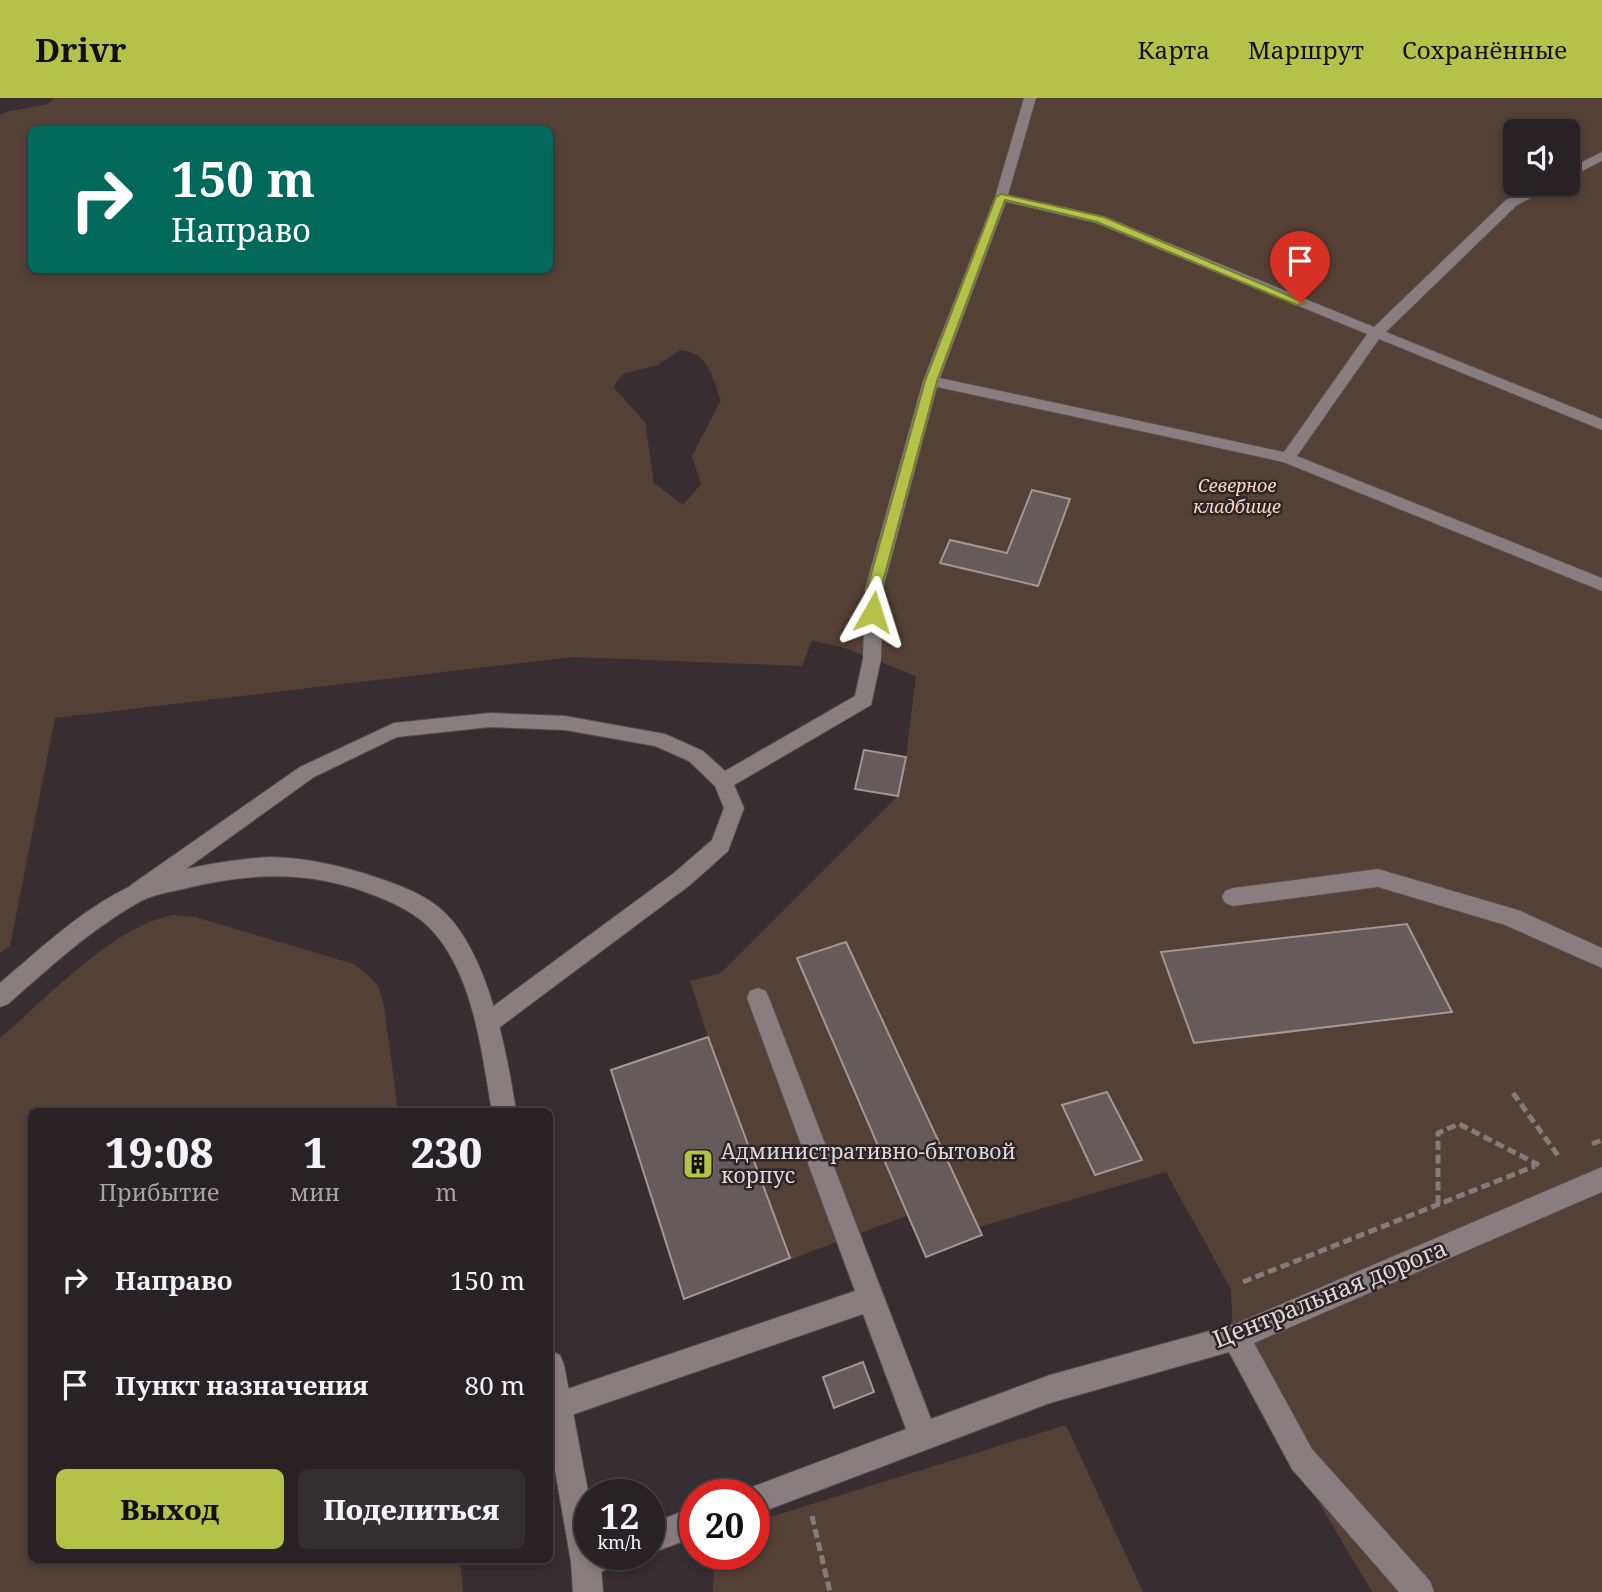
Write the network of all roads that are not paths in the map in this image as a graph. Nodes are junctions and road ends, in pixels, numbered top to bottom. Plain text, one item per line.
1 (1030, 98) edge
2 (1602, 156) edge
3 (1580, 168) edge
4 (1526, 196) edge
5 (1001, 197) junction
6 (1376, 334) junction
7 (931, 381) junction
8 (1602, 425) edge
9 (1289, 457) junction
10 (1602, 585) edge
11 (723, 782) junction
12 (138, 892) junction
13 (1233, 897) dead end
14 (1602, 958) edge
15 (0, 997) edge
16 (758, 998) dead end
17 (488, 1023) junction
18 (503, 1108) edge
19 (1602, 1179) edge
20 (872, 1297) junction
21 (1236, 1337) junction
22 (553, 1383) edge
23 (557, 1406) junction
24 (923, 1437) junction
25 (576, 1479) edge
26 (770, 1494) edge
27 (593, 1570) edge
28 (587, 1592) edge
29 (1419, 1592) edge

1 - 5 street
2 - 3 street
4 - 6 street
5 - 6 street
5 - 7 street
6 - 8 street
6 - 9 street
7 - 9 street
7 - 11 street
9 - 10 street
11 - 12 street
11 - 17 street
12 - 15 street
12 - 17 street
13 - 14 street
16 - 20 street
17 - 18 street
19 - 21 street, Центральная дорога
20 - 23 street
20 - 24 street
21 - 24 street, Центральная дорога
21 - 29 street
22 - 23 street
23 - 25 street
24 - 26 street, Центральная дорога
27 - 28 street

